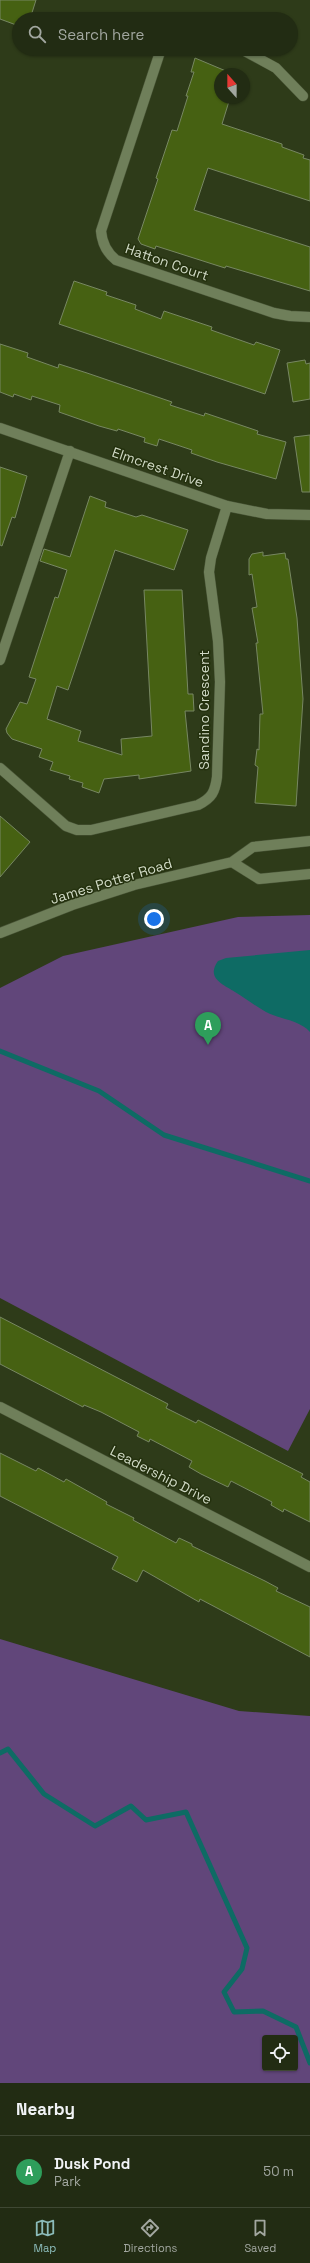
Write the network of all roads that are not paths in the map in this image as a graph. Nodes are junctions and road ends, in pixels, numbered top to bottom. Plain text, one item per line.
1 (159, 56) edge
2 (254, 56) edge
3 (303, 96) dead end
4 (310, 317) edge
5 (0, 428) edge
6 (70, 451) junction
7 (227, 506) junction
8 (310, 514) edge
9 (0, 660) edge
10 (0, 768) edge
11 (310, 841) edge
12 (232, 862) junction
13 (310, 874) edge
14 (0, 933) edge
15 (0, 1407) edge
16 (310, 1566) edge

1 - 4 street, Hatton Court
2 - 3 street
5 - 6 street, Elmcrest Drive
6 - 7 street, Elmcrest Drive
6 - 9 street
7 - 8 street, Elmcrest Drive
7 - 10 street, Sandino Crescent
11 - 12 street, James Potter Road
12 - 13 street
12 - 14 street, James Potter Road
15 - 16 street, Leadership Drive

